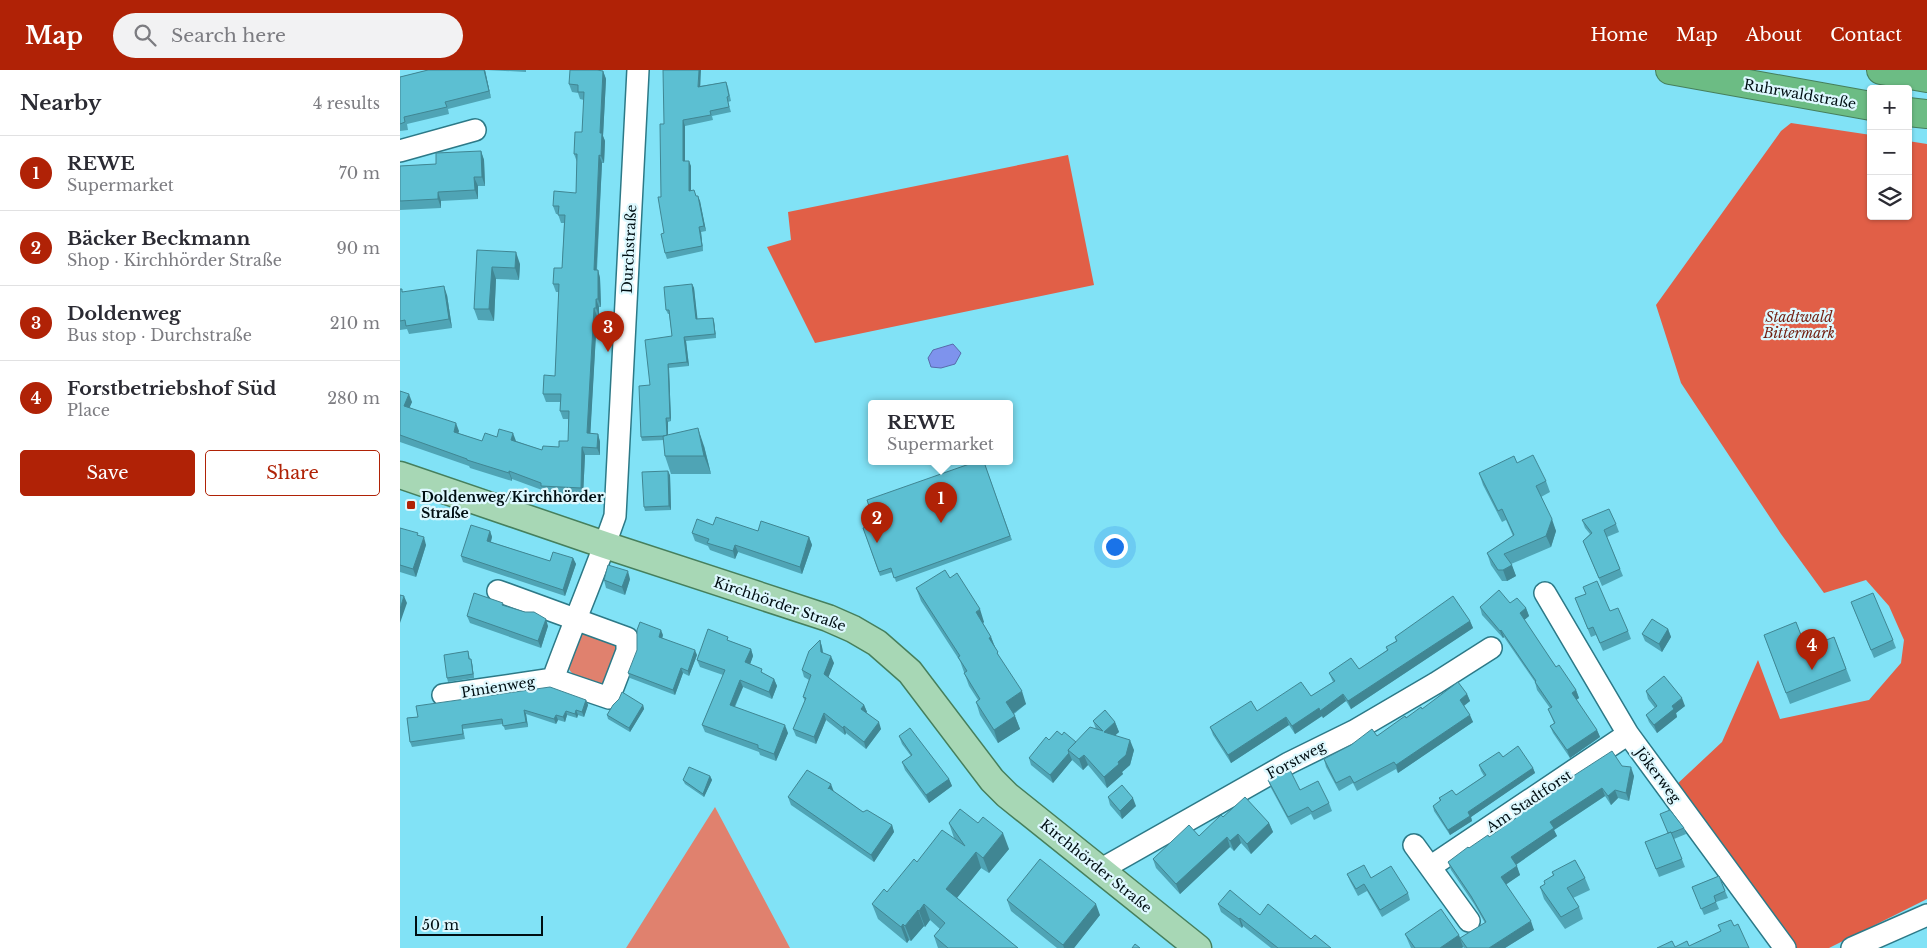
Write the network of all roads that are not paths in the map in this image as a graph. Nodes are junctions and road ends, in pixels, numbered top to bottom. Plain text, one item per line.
1 (638, 70) edge
2 (1670, 70) edge
3 (1880, 70) edge
4 (1927, 78) edge
5 (1867, 105) edge
6 (1912, 112) edge
7 (1927, 114) edge
8 (475, 130) dead end
9 (400, 151) edge
10 (400, 475) edge
11 (604, 545) junction
12 (498, 591) dead end
13 (1545, 593) dead end
14 (575, 619) junction
15 (1491, 648) dead end
16 (553, 679) junction
17 (443, 695) dead end
18 (1628, 734) junction
19 (1414, 845) dead end
20 (1430, 867) junction
21 (1100, 870) junction
22 (1927, 915) edge
23 (1469, 921) dead end
24 (1198, 948) edge
25 (1785, 948) edge
26 (1852, 948) edge

1 - 11 street, Durchstraße
2 - 5 highway, Ruhrwaldstraße
3 - 4 highway
6 - 7 highway
8 - 9 street
10 - 11 main road, Kirchhörder Straße
11 - 14 street, Pinienweg
11 - 21 main road, Kirchhörder Straße
12 - 14 street, Pinienweg
13 - 18 street, Jökerweg
14 - 16 street, Pinienweg
14 - 16 street, Pinienweg
15 - 21 street, Forstweg
16 - 17 street, Pinienweg
18 - 20 street, Am Stadtforst
18 - 25 street, Jökerweg
19 - 20 street
20 - 23 street
21 - 24 main road, Kirchhörder Straße
22 - 26 street

